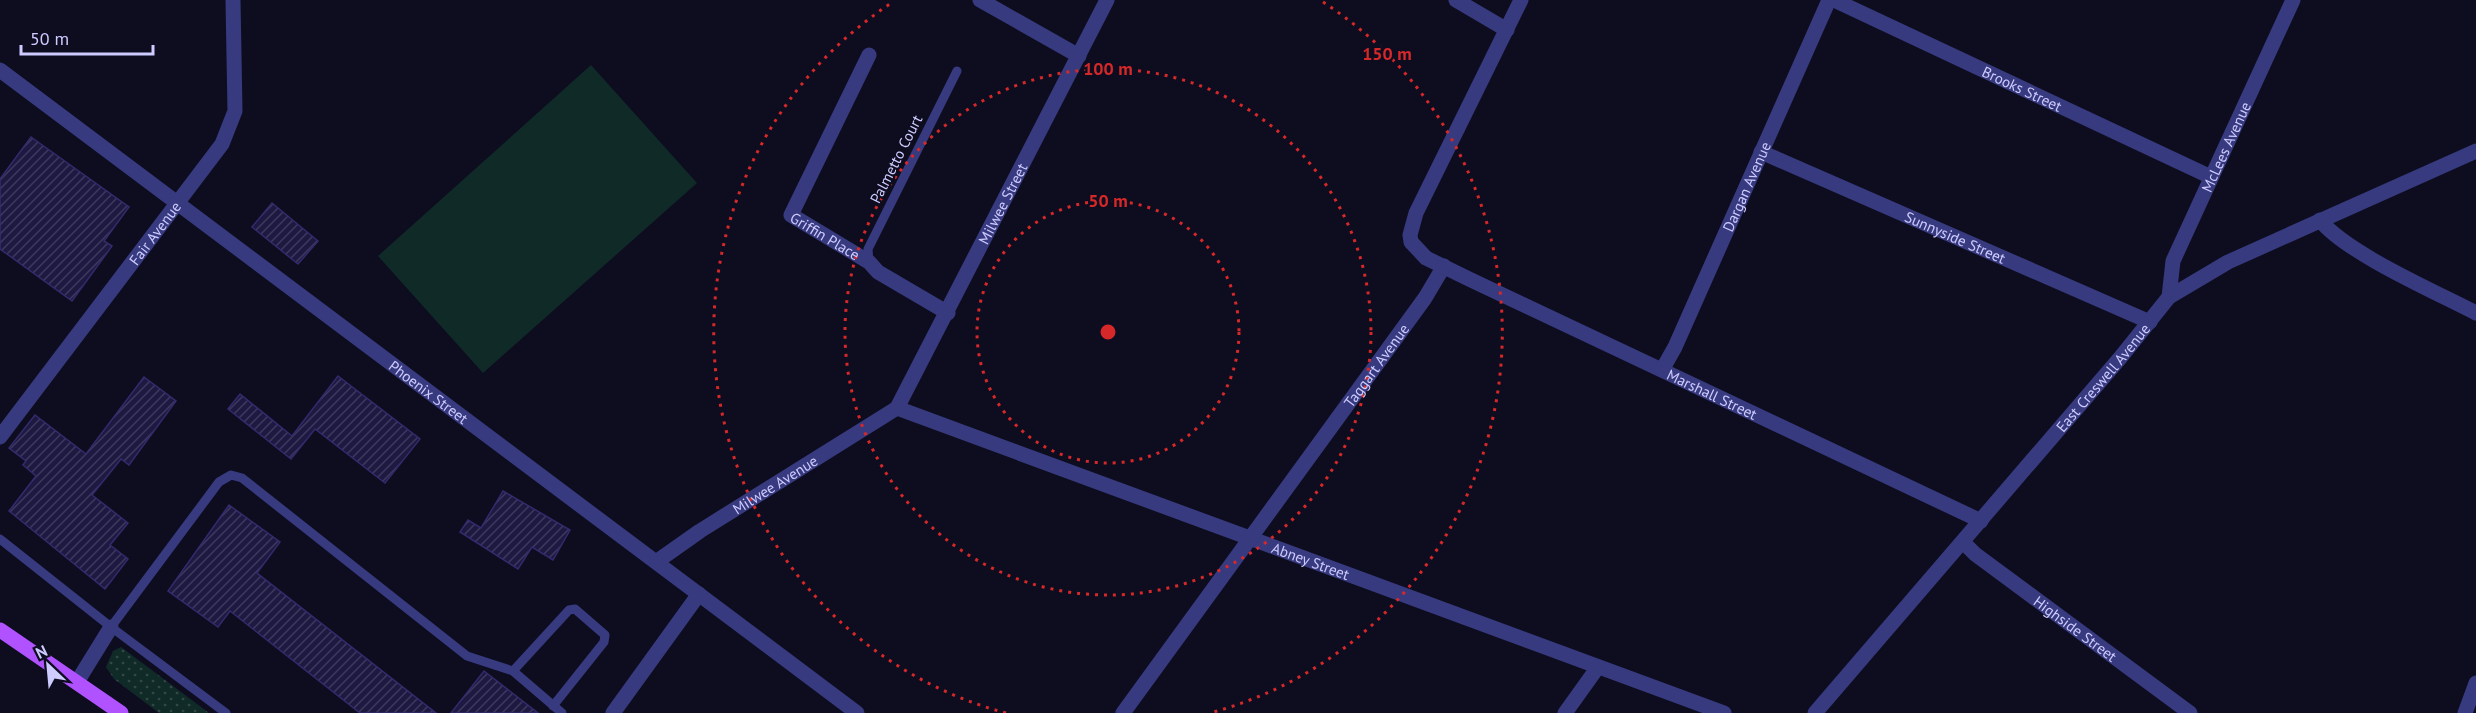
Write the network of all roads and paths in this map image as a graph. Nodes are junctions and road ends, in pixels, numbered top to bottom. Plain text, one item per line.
1 (233, 0) edge
2 (980, 0) edge
3 (1107, 0) edge
4 (1456, 0) edge
5 (1521, 0) edge
6 (1829, 0) edge
7 (1834, 0) edge
8 (2292, 0) edge
9 (1507, 30) junction
10 (869, 55) dead end
11 (1079, 56) junction
12 (0, 70) edge
13 (957, 71) dead end
14 (2476, 151) edge
15 (1761, 152) junction
16 (2211, 177) junction
17 (177, 202) junction
18 (2320, 220) junction
19 (869, 262) junction
20 (1444, 267) junction
21 (2169, 297) junction
22 (948, 313) junction
23 (2476, 313) edge
24 (2150, 322) junction
25 (1662, 370) junction
26 (897, 408) junction
27 (0, 437) edge
28 (1981, 520) junction
29 (0, 539) edge
30 (1251, 539) junction
31 (1963, 542) junction
32 (656, 562) junction
33 (699, 594) junction
34 (111, 627) junction
35 (0, 630) edge
36 (1598, 667) junction
37 (513, 671) junction
38 (77, 682) junction
39 (2476, 683) edge
40 (554, 706) junction
41 (121, 713) edge
42 (226, 713) edge
43 (562, 713) edge
44 (612, 713) edge
45 (857, 713) edge
46 (1123, 713) edge
47 (1565, 713) edge
48 (1724, 713) edge
49 (1815, 713) edge
50 (2190, 713) edge
51 (2465, 713) edge

1 - 17 street, Fair Avenue
2 - 11 street
3 - 11 street, Milwee Street
4 - 9 street
5 - 9 street
6 - 15 street, Dargan Avenue
7 - 16 street, Brooks Street
8 - 16 street, McLees Avenue
9 - 20 street
10 - 19 street, Griffin Place
11 - 22 street, Milwee Street
12 - 17 street, Phoenix Street
13 - 19 lane, Palmetto Court
14 - 18 street, East Creswell Avenue
15 - 24 street, Sunnyside Street
15 - 25 street, Dargan Avenue
16 - 21 street, McLees Avenue
17 - 27 street, Fair Avenue
17 - 32 street, Phoenix Street
18 - 21 street, East Creswell Avenue
18 - 23 street
19 - 22 street, Griffin Place
20 - 25 street, Marshall Street
20 - 30 street, Taggart Avenue
21 - 24 street, East Creswell Avenue
22 - 26 street, Milwee Street
24 - 28 street, East Creswell Avenue
25 - 28 street, Marshall Street
26 - 30 street, Abney Street
26 - 32 street, Milwee Avenue
28 - 31 street, East Creswell Avenue
29 - 34 lane
30 - 36 street, Abney Street
30 - 46 street, Taggart Avenue
31 - 49 street, East Creswell Avenue
31 - 50 street, Highside Street
32 - 33 street, Phoenix Street
33 - 44 street
33 - 45 street, Phoenix Street
34 - 37 lane
34 - 38 street
34 - 42 lane
35 - 38 main road
36 - 47 street
36 - 48 street, Abney Street
37 - 40 lane
37 - 40 lane
38 - 41 main road
39 - 51 street
40 - 43 lane

